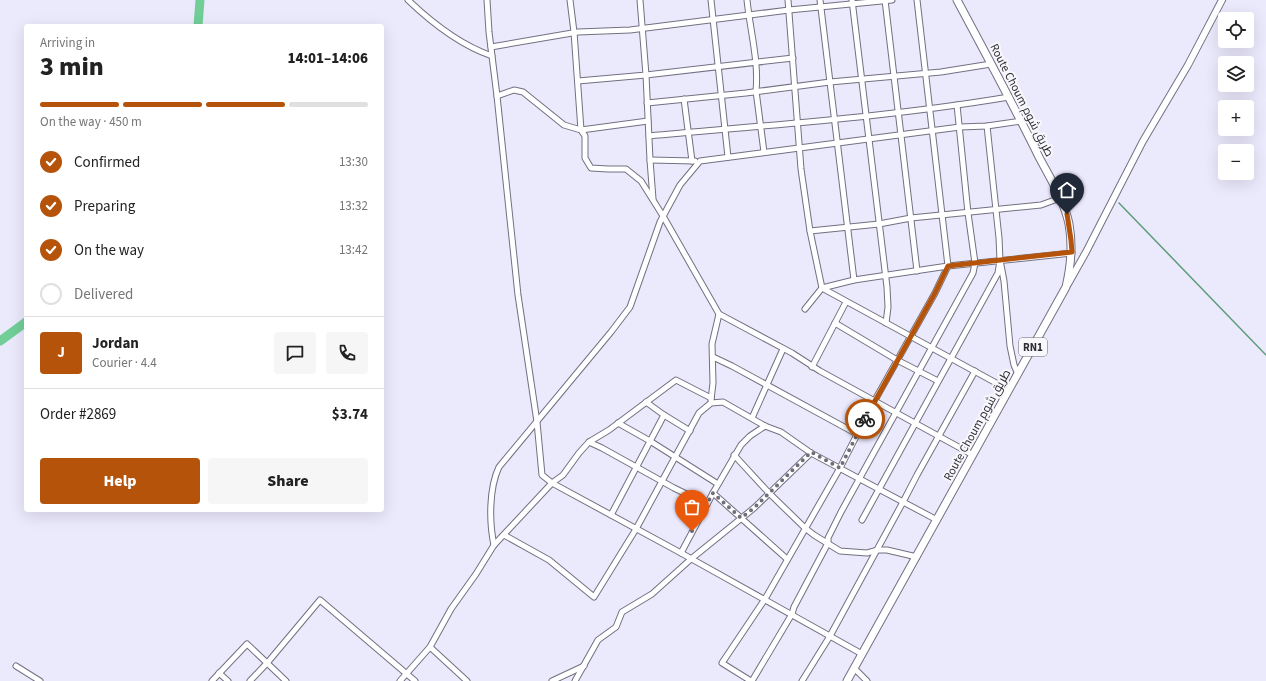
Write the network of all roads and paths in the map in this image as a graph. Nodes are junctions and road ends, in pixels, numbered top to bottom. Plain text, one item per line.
1 (408, 0) edge
2 (487, 0) edge
3 (570, 0) edge
4 (640, 0) edge
5 (711, 0) edge
6 (747, 0) edge
7 (788, 0) edge
8 (820, 0) edge
9 (885, 0) edge
10 (892, 0) edge
11 (917, 0) edge
12 (957, 0) edge
13 (1222, 0) edge
14 (853, 2) edge
15 (821, 6) junction
16 (789, 10) junction
17 (749, 15) junction
18 (713, 20) junction
19 (642, 28) junction
20 (574, 32) junction
21 (491, 47) junction
22 (492, 56) junction
23 (793, 58) junction
24 (755, 62) junction
25 (991, 64) junction
26 (718, 67) junction
27 (925, 73) junction
28 (646, 76) junction
29 (894, 77) junction
30 (862, 80) junction
31 (578, 81) junction
32 (830, 82) junction
33 (795, 86) junction
34 (756, 91) junction
35 (722, 95) junction
36 (497, 96) junction
37 (1009, 97) junction
38 (684, 99) junction
39 (648, 103) junction
40 (957, 105) junction
41 (930, 108) junction
42 (898, 111) junction
43 (866, 115) junction
44 (834, 119) junction
45 (648, 121) junction
46 (1022, 121) junction
47 (798, 122) junction
48 (761, 125) junction
49 (987, 126) junction
50 (960, 127) junction
51 (726, 129) junction
52 (581, 130) junction
53 (933, 131) junction
54 (688, 132) junction
55 (902, 135) junction
56 (649, 136) junction
57 (869, 139) junction
58 (838, 143) junction
59 (800, 148) junction
60 (764, 152) junction
61 (728, 157) junction
62 (650, 160) junction
63 (692, 160) junction
64 (700, 161) junction
65 (1060, 198) junction
66 (653, 201) junction
67 (996, 210) junction
68 (968, 213) junction
69 (942, 215) junction
70 (663, 216) junction
71 (911, 218) junction
72 (878, 224) junction
73 (847, 227) junction
74 (810, 230) junction
75 (1072, 252) junction
76 (1000, 260) junction
77 (975, 263) junction
78 (948, 266) junction
79 (917, 271) junction
80 (885, 276) junction
81 (854, 280) junction
82 (1066, 287) junction
83 (822, 288) junction
84 (846, 302) junction
85 (805, 309) dead end
86 (719, 314) junction
87 (835, 323) junction
88 (886, 323) junction
89 (911, 336) junction
90 (932, 348) junction
91 (783, 349) junction
92 (713, 357) junction
93 (951, 358) junction
94 (897, 360) junction
95 (812, 366) junction
96 (919, 371) junction
97 (975, 371) junction
98 (1018, 374) junction
99 (938, 381) junction
100 (768, 385) junction
101 (1009, 390) junction
102 (711, 400) junction
103 (875, 401) junction
104 (646, 402) junction
105 (896, 413) junction
106 (664, 415) junction
107 (752, 418) junction
108 (537, 422) junction
109 (618, 423) junction
110 (915, 423) junction
111 (765, 426) junction
112 (690, 430) junction
113 (857, 434) junction
114 (938, 436) junction
115 (650, 441) junction
116 (589, 442) junction
117 (811, 452) junction
118 (734, 455) junction
119 (973, 455) junction
120 (675, 457) junction
121 (636, 467) junction
122 (840, 468) junction
123 (860, 479) junction
124 (662, 482) junction
125 (552, 483) junction
126 (718, 484) junction
127 (880, 490) junction
128 (713, 493) junction
129 (769, 493) junction
130 (903, 502) junction
131 (707, 504) junction
132 (611, 515) junction
133 (741, 518) junction
134 (862, 520) dead end
135 (936, 520) junction
136 (805, 528) junction
137 (636, 529) junction
138 (504, 535) junction
139 (828, 543) junction
140 (494, 545) junction
141 (878, 550) junction
142 (681, 553) junction
143 (917, 557) junction
144 (691, 558) junction
145 (787, 559) junction
146 (765, 599) junction
147 (792, 614) junction
148 (830, 636) junction
149 (430, 647) junction
150 (862, 654) junction
151 (268, 662) junction
152 (16, 666) dead end
153 (584, 666) junction
154 (854, 668) junction
155 (219, 673) junction
156 (407, 673) junction
157 (40, 681) edge
158 (212, 681) edge
159 (228, 681) edge
160 (250, 681) edge
161 (285, 681) edge
162 (400, 681) edge
163 (415, 681) edge
164 (467, 681) edge
165 (552, 681) edge
166 (575, 681) edge
167 (752, 681) edge
168 (802, 681) edge
169 (847, 681) edge
170 (867, 681) edge

1 - 22 street
2 - 21 street
3 - 20 street
4 - 19 street
5 - 18 street
6 - 17 street
7 - 16 street
8 - 15 street
9 - 10 street
9 - 14 street
9 - 29 street
11 - 27 street
12 - 25 highway, Route Choum طريق شوم / RN1
13 - 82 main road
14 - 15 street
14 - 30 street
15 - 16 street
15 - 32 street
16 - 17 street
16 - 23 street
17 - 18 street
17 - 24 street
18 - 19 street
18 - 26 street
19 - 20 street
19 - 28 street
20 - 21 street
20 - 31 street
21 - 22 street
22 - 36 street
23 - 24 street
23 - 33 street
24 - 26 street
24 - 34 street
25 - 27 street
25 - 37 highway, Route Choum طريق شوم / RN1
26 - 28 street
26 - 35 street
27 - 29 street
27 - 41 street
28 - 31 street
28 - 39 street
29 - 30 street
29 - 42 street
30 - 32 street
30 - 43 street
31 - 52 street
32 - 33 street
32 - 44 street
33 - 34 street
33 - 47 street
34 - 35 street
34 - 48 street
35 - 38 street
35 - 51 street
36 - 52 street
36 - 108 street
37 - 40 street
37 - 46 highway, Route Choum طريق شوم / RN1
38 - 39 street
38 - 54 street
39 - 45 street
40 - 41 street
40 - 50 street
41 - 42 street
41 - 53 street
42 - 43 street
42 - 55 street
43 - 44 street
43 - 57 street
44 - 47 street
44 - 58 street
45 - 52 street
45 - 56 street
46 - 49 street
46 - 65 highway, Route Choum طريق شوم / RN1
47 - 48 street
47 - 59 street
48 - 51 street
48 - 60 street
49 - 50 street
49 - 67 street
50 - 53 street
50 - 68 street
51 - 54 street
51 - 61 street
52 - 66 street
53 - 55 street
53 - 69 street
54 - 56 street
54 - 63 street
55 - 57 street
55 - 71 street
56 - 62 street
57 - 58 street
57 - 72 street
58 - 59 street
58 - 73 street
59 - 60 street
59 - 74 street
60 - 61 street
61 - 64 street
62 - 63 street
62 - 66 street
63 - 64 street
64 - 70 street
65 - 67 street
65 - 75 highway, Route Choum طريق شوم / RN1
66 - 70 street
67 - 68 street
67 - 76 street
68 - 69 street
68 - 77 street
69 - 71 street
69 - 78 street
70 - 86 street
70 - 108 street
71 - 72 street
71 - 79 street
72 - 73 street
72 - 80 street
73 - 74 street
73 - 81 street
74 - 83 street
75 - 76 street
75 - 82 highway, Route Choum طريق شوم / RN1
76 - 77 street
76 - 93 street
76 - 98 street
77 - 78 street
77 - 90 street
78 - 79 street
78 - 89 street
79 - 80 street
80 - 81 street
80 - 88 street
81 - 83 street
82 - 98 highway, Route Choum طريق شوم / RN1
83 - 84 street
83 - 85 street
84 - 87 street
84 - 88 street
86 - 91 street
86 - 92 street
87 - 94 street
87 - 95 street
88 - 89 street
89 - 90 street
89 - 94 street
90 - 93 street
90 - 96 street
91 - 95 street
91 - 100 street
92 - 100 street
92 - 102 street
93 - 97 street
93 - 99 street
94 - 96 street
94 - 103 street
95 - 103 street
96 - 99 street
96 - 105 street
97 - 101 street
97 - 114 street
98 - 101 highway, Route Choum طريق شوم / RN1
99 - 110 street
100 - 107 street
100 - 113 street
101 - 119 highway, Route Choum طريق شوم / RN1
102 - 104 street
102 - 107 street
102 - 112 street
103 - 105 street
103 - 113 street
104 - 106 street
104 - 109 street
105 - 110 street
105 - 123 street
106 - 112 street
106 - 115 street
107 - 111 street
108 - 125 street
108 - 140 street
109 - 115 street
109 - 116 street
110 - 114 street
110 - 127 street
111 - 117 street
111 - 118 street
112 - 120 street
113 - 122 street
114 - 119 street
114 - 130 street
115 - 120 street
115 - 121 street
116 - 121 street
116 - 125 street
117 - 122 street
117 - 129 street
118 - 126 street
118 - 129 street
119 - 135 highway, Route Choum طريق شوم / RN1
120 - 124 street
120 - 126 street
121 - 124 street
121 - 132 street
122 - 123 street
122 - 136 street
123 - 127 street
123 - 139 street
124 - 131 street
124 - 137 street
125 - 132 street
125 - 138 street
126 - 128 street
127 - 130 street
127 - 134 street
128 - 131 street
128 - 133 street
129 - 133 street
129 - 136 street
130 - 135 street
130 - 141 street
131 - 142 street
132 - 137 street
133 - 144 street
133 - 145 street
135 - 143 highway, Route Choum طريق شوم / RN1
136 - 139 street
136 - 145 street
137 - 138 street
137 - 142 street
138 - 140 street
139 - 141 street
139 - 147 street
140 - 149 street
141 - 143 street
141 - 148 street
142 - 144 street
143 - 150 highway, Route Choum طريق شوم / RN1
144 - 146 street
144 - 153 street
145 - 146 street
146 - 147 street
146 - 167 street
147 - 148 street
147 - 167 street
148 - 150 street
148 - 168 street
149 - 156 street
149 - 164 street
150 - 154 highway, Route Choum طريق شوم / RN1
151 - 155 street
151 - 156 street
151 - 160 street
151 - 161 street
152 - 157 street
153 - 165 street
153 - 166 street
154 - 169 highway, Route Choum طريق شوم / RN1
154 - 170 street
155 - 158 street
155 - 159 street
156 - 162 street
156 - 163 street

